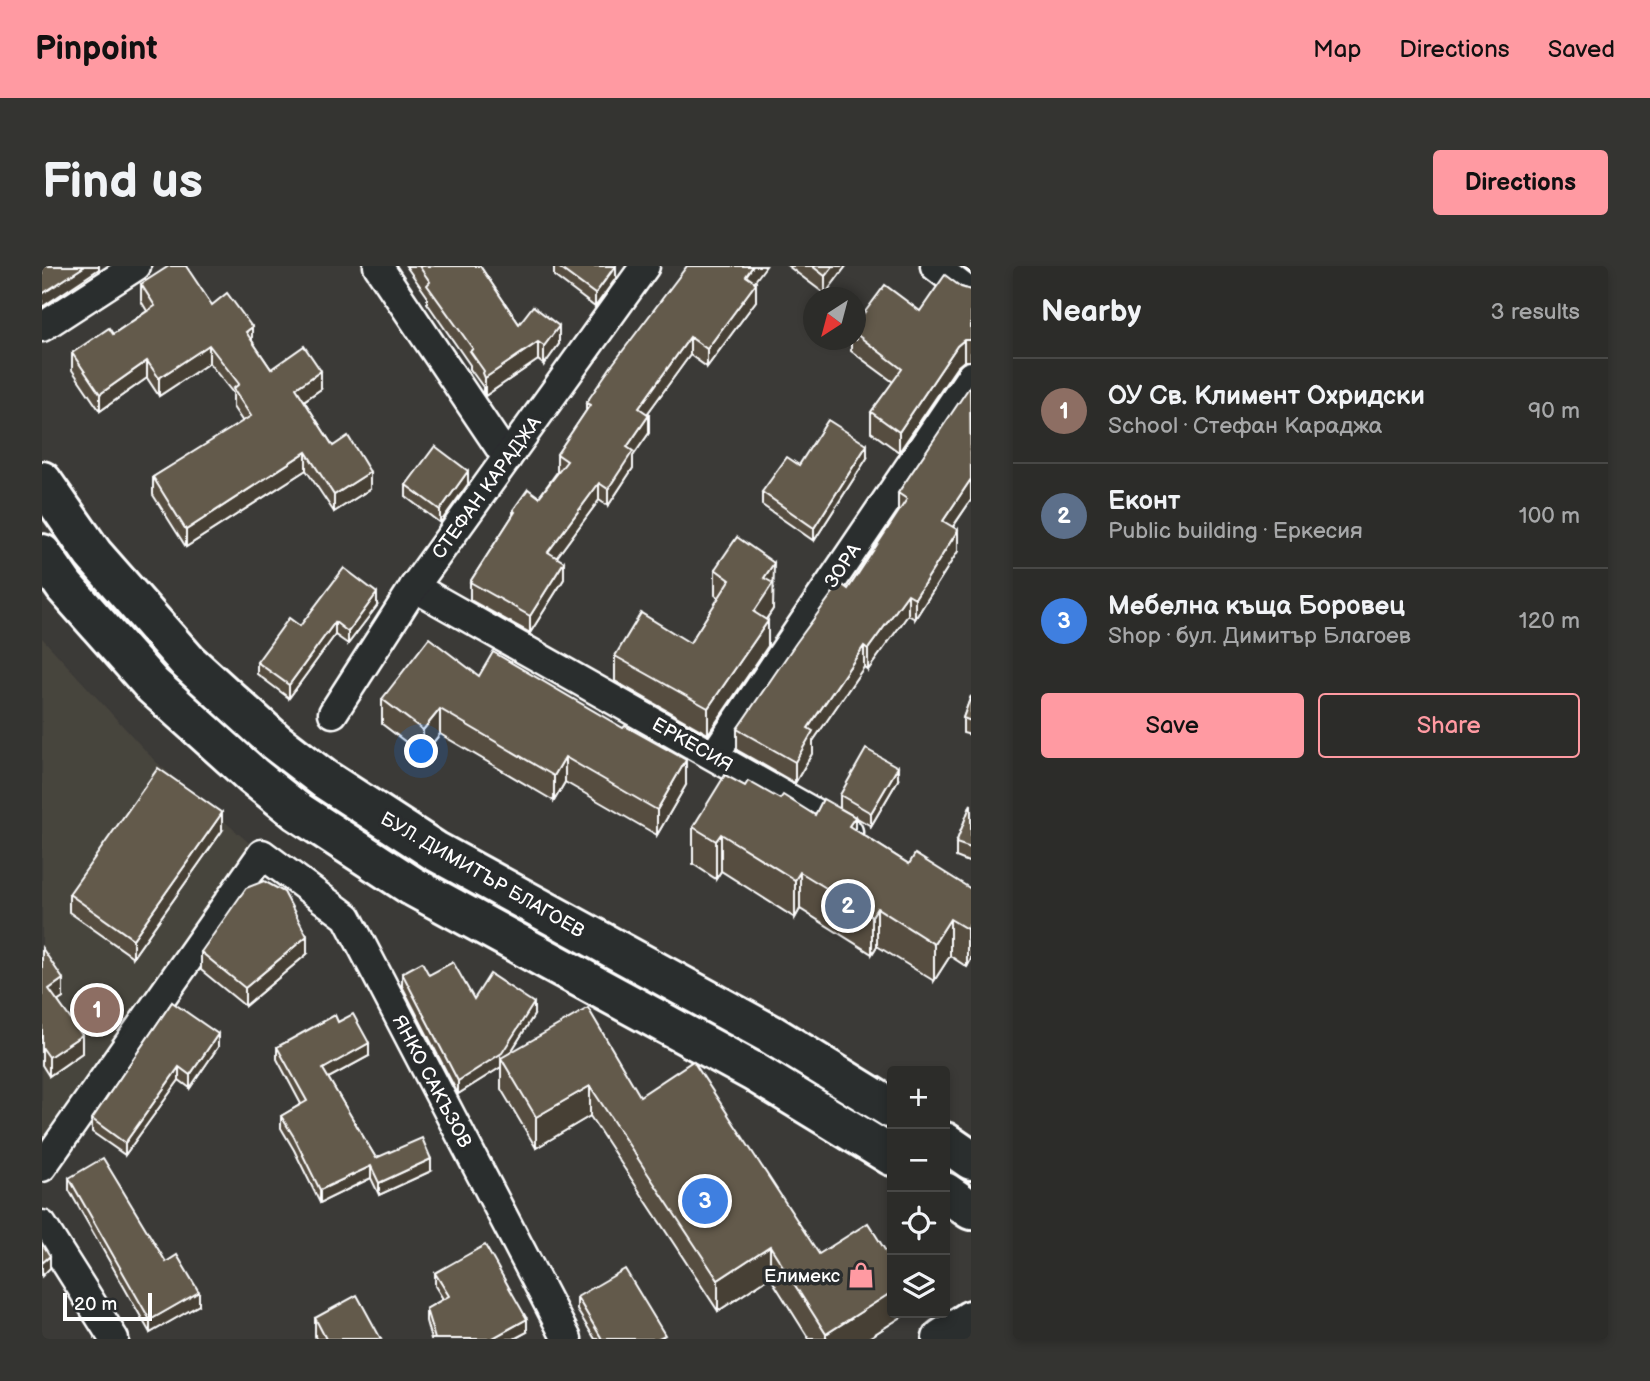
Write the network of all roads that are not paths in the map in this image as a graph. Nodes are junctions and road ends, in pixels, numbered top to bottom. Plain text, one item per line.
1 (136, 266) edge
2 (378, 266) edge
3 (645, 266) edge
4 (934, 266) edge
5 (971, 294) edge
6 (42, 327) edge
7 (971, 376) edge
8 (507, 458) junction
9 (42, 481) edge
10 (42, 554) edge
11 (414, 587) junction
12 (333, 713) dead end
13 (713, 755) junction
14 (865, 842) edge
15 (887, 1106) edge
16 (950, 1145) edge
17 (887, 1153) edge
18 (971, 1160) edge
19 (42, 1167) edge
20 (950, 1195) edge
21 (971, 1210) edge
22 (42, 1225) edge
23 (971, 1320) edge
24 (114, 1339) edge
25 (567, 1339) edge
26 (942, 1339) edge

1 - 6 street
2 - 8 street
3 - 8 street, СТЕФАН КАРАДЖА
4 - 5 street
7 - 13 street, ЗОРА
8 - 11 street, СТЕФАН КАРАДЖА
9 - 15 main road, БУЛ. ДИМИТЪР БЛАГОЕВ
10 - 17 main road
11 - 12 street, СТЕФАН КАРАДЖА
11 - 13 street, ЕРКЕСИЯ
13 - 14 street, ЕРКЕСИЯ
16 - 18 main road
19 - 25 street, ЯНКО САКЪЗОВ
20 - 21 main road
22 - 24 street
23 - 26 main road

